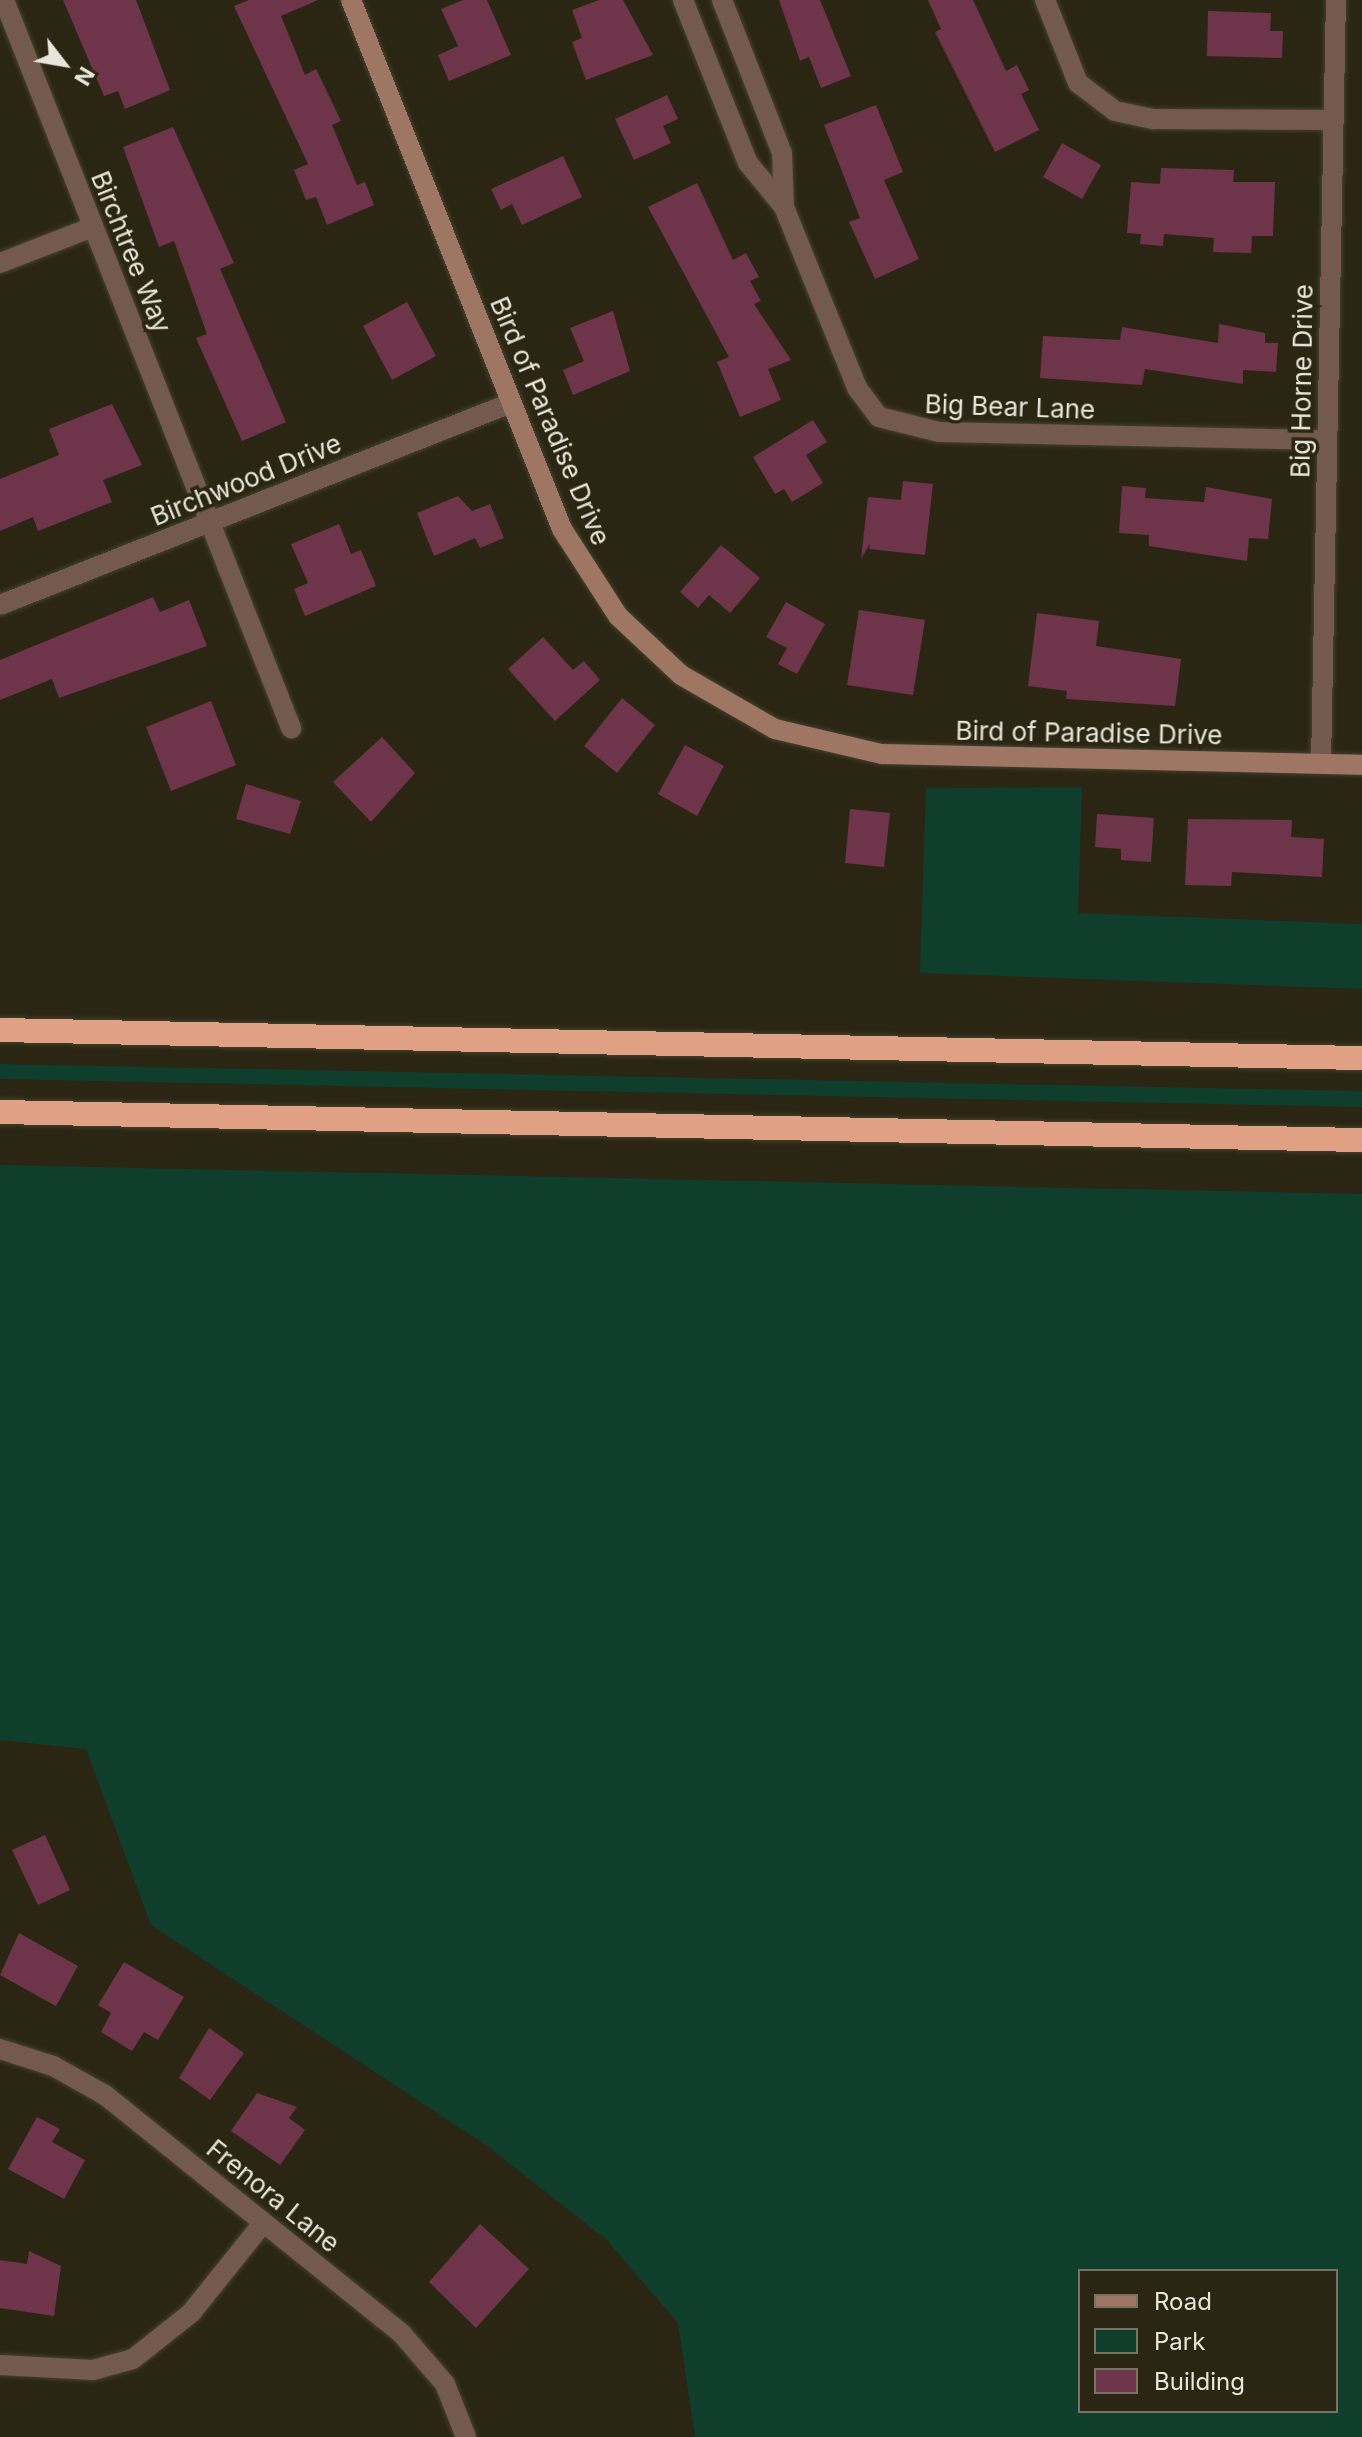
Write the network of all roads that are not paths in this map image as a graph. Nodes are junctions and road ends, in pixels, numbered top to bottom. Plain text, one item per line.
1 (4, 0) edge
2 (351, 0) edge
3 (683, 0) edge
4 (722, 0) edge
5 (1045, 0) edge
6 (1336, 0) edge
7 (1334, 120) junction
8 (784, 207) junction
9 (93, 227) junction
10 (0, 263) edge
11 (511, 403) junction
12 (1327, 440) junction
13 (211, 522) junction
14 (0, 605) edge
15 (291, 728) dead end
16 (1321, 764) junction
17 (1362, 765) edge
18 (0, 1030) edge
19 (1362, 1058) edge
20 (0, 1112) edge
21 (1362, 1140) edge
22 (0, 2049) edge
23 (263, 2223) junction
24 (0, 2365) edge
25 (466, 2437) edge

1 - 9 street, Birchtree Way
2 - 11 street, Bird of Paradise Drive
3 - 8 street, Big Bear Lane
4 - 8 street, Big Bear Lane
5 - 7 street
6 - 7 street, Big Horne Drive
7 - 12 street, Big Horne Drive
8 - 12 street, Big Bear Lane
9 - 10 street
9 - 13 street, Birchtree Way
11 - 13 street, Birchwood Drive
11 - 16 street, Bird of Paradise Drive
12 - 16 street, Big Horne Drive
13 - 14 street, Birchwood Drive
13 - 15 street, Birchtree Way
16 - 17 street, Bird of Paradise Drive
18 - 19 highway
20 - 21 highway
22 - 23 street, Frenora Lane
23 - 24 street
23 - 25 street, Frenora Lane

